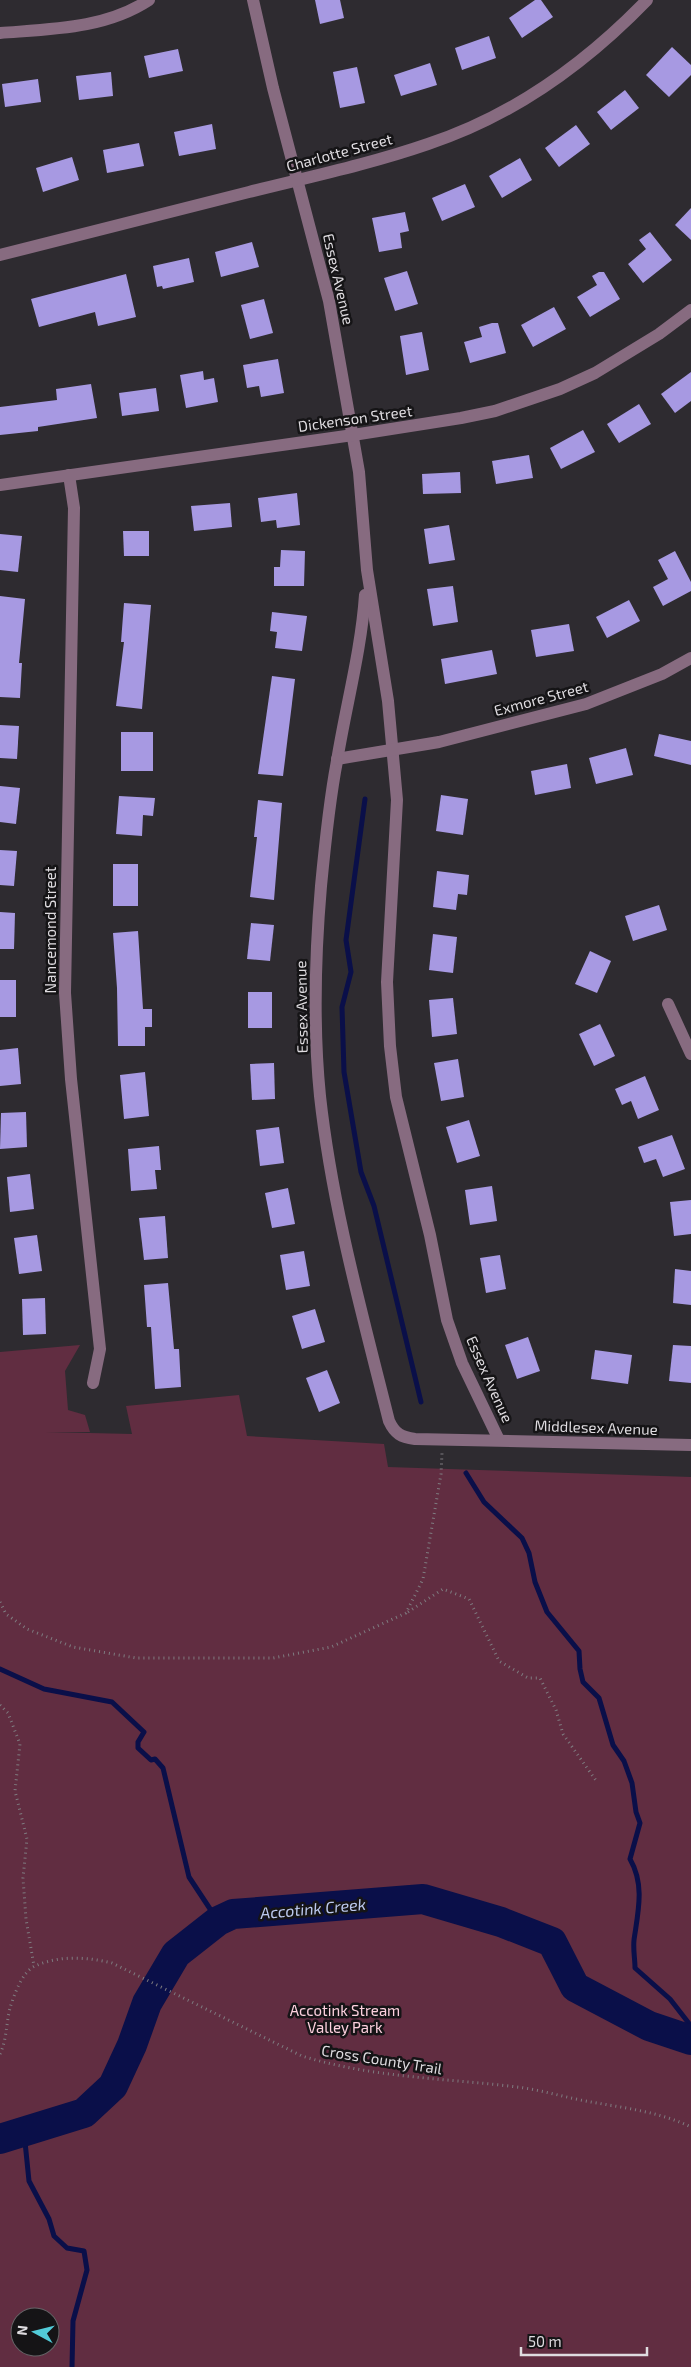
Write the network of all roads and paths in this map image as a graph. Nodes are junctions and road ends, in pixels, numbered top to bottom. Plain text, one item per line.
1 (149, 0) edge
2 (253, 0) edge
3 (647, 0) edge
4 (0, 33) edge
5 (298, 180) junction
6 (0, 255) edge
7 (691, 310) edge
8 (353, 435) junction
9 (69, 475) junction
10 (0, 485) edge
11 (367, 570) junction
12 (689, 662) edge
13 (392, 750) junction
14 (337, 759) junction
15 (668, 1004) dead end
16 (691, 1054) edge
17 (93, 1383) dead end
18 (443, 1439) junction
19 (500, 1440) junction
20 (691, 1445) edge
21 (0, 1602) edge
22 (406, 1613) junction
23 (0, 1705) edge
24 (597, 1782) dead end
25 (34, 1966) junction
26 (0, 2054) edge
27 (691, 2127) edge

1 - 4 street
2 - 5 street, Essex Avenue
3 - 5 street, Charlotte Street
5 - 6 street, Charlotte Street
5 - 8 street, Essex Avenue
7 - 8 street, Dickenson Street
8 - 9 street, Dickenson Street
8 - 11 street, Essex Avenue
9 - 10 street, Dickenson Street
9 - 17 street, Nancemond Street
11 - 13 street, Essex Avenue
11 - 14 street, Essex Avenue
12 - 13 street, Exmore Street
13 - 14 street, Exmore Street
13 - 19 street, Essex Avenue
14 - 18 street, Essex Avenue
15 - 16 street
18 - 19 street, Essex Avenue
18 - 22 path
19 - 20 street, Middlesex Avenue
21 - 22 path
22 - 24 path
23 - 25 path
25 - 26 path
25 - 27 path, Cross County Trail

